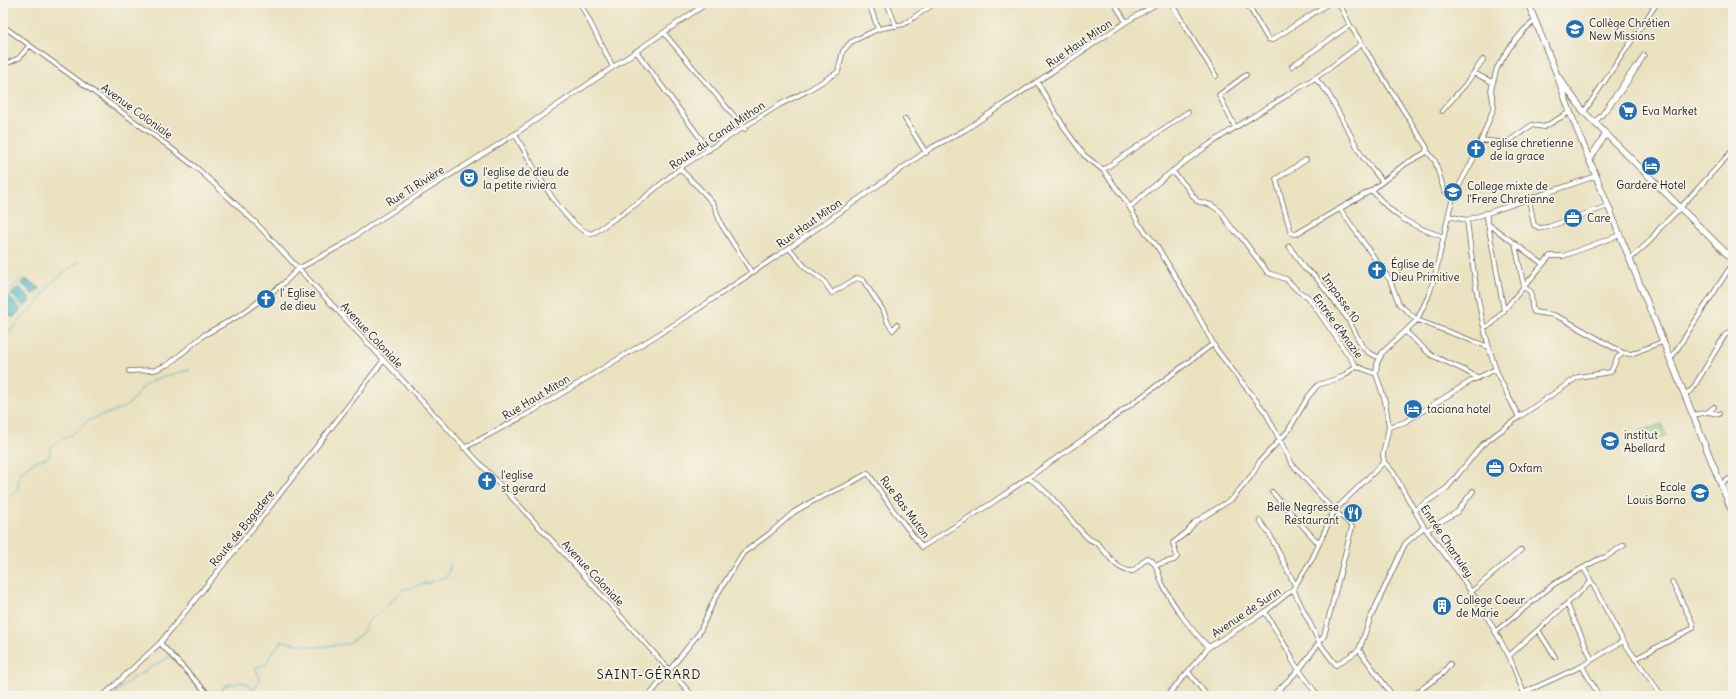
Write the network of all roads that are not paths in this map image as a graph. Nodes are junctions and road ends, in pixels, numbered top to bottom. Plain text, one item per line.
1 (580, 3) edge
2 (707, 3) edge
3 (869, 3) edge
4 (887, 3) edge
5 (935, 3) edge
6 (1114, 3) edge
7 (1158, 3) edge
8 (1171, 3) edge
9 (1247, 3) edge
10 (1330, 3) edge
11 (1346, 3) edge
12 (1528, 3) edge
13 (1657, 3) edge
14 (1339, 5) edge
15 (1535, 21) junction
16 (1126, 22) junction
17 (1350, 25) junction
18 (3, 26) edge
19 (896, 26) junction
20 (878, 29) junction
21 (664, 34) junction
22 (1362, 44) junction
23 (28, 46) junction
24 (636, 52) junction
25 (1644, 56) dead end
26 (1483, 60) dead end
27 (3, 65) edge
28 (1292, 66) dead end
29 (614, 67) junction
30 (1474, 73) junction
31 (1246, 75) dead end
32 (1557, 75) junction
33 (1216, 76) dead end
34 (1315, 78) junction
35 (1037, 82) junction
36 (1492, 82) junction
37 (1442, 110) dead end
38 (1188, 112) dead end
39 (1570, 112) junction
40 (1584, 112) junction
41 (905, 119) dead end
42 (1594, 123) junction
43 (1235, 127) junction
44 (744, 129) junction
45 (515, 134) junction
46 (1605, 135) junction
47 (1481, 140) junction
48 (709, 150) junction
49 (1733, 150) edge
50 (1426, 151) junction
51 (926, 153) junction
52 (1590, 159) junction
53 (1306, 160) dead end
54 (680, 169) junction
55 (1104, 170) junction
56 (1172, 171) junction
57 (1596, 176) junction
58 (1382, 181) junction
59 (1372, 190) junction
60 (1454, 195) junction
61 (1529, 199) junction
62 (1608, 206) junction
63 (1130, 207) junction
64 (1682, 208) junction
65 (1340, 209) junction
66 (1486, 214) junction
67 (1448, 216) junction
68 (1467, 220) junction
69 (1488, 224) junction
70 (1620, 235) junction
71 (1444, 237) junction
72 (1515, 244) junction
73 (1289, 246) dead end
74 (789, 248) junction
75 (1630, 259) junction
76 (1733, 260) edge
77 (1733, 263) edge
78 (1543, 264) junction
79 (298, 269) junction
80 (752, 273) junction
81 (1524, 287) junction
82 (1504, 311) junction
83 (1417, 320) junction
84 (897, 325) dead end
85 (1485, 327) junction
86 (1733, 330) edge
87 (1406, 332) junction
88 (1662, 342) junction
89 (1213, 344) junction
90 (1489, 347) junction
91 (1624, 353) junction
92 (1380, 358) junction
93 (1670, 360) junction
94 (383, 361) junction
95 (1356, 366) junction
96 (1496, 369) junction
97 (129, 371) dead end
98 (1376, 374) junction
99 (1478, 378) junction
100 (1685, 394) junction
101 (1714, 407) dead end
102 (1708, 412) junction
103 (1719, 414) dead end
104 (1693, 415) junction
105 (1519, 417) junction
106 (1388, 427) junction
107 (1279, 440) junction
108 (464, 448) junction
109 (1384, 462) junction
110 (1733, 477) edge
111 (1028, 478) junction
112 (1721, 484) junction
113 (1473, 491) dead end
114 (1272, 492) dead end
115 (1415, 510) junction
116 (1334, 511) junction
117 (1733, 514) edge
118 (1260, 521) dead end
119 (1426, 528) junction
120 (1319, 544) junction
121 (1624, 545) dead end
122 (1521, 550) dead end
123 (1155, 565) junction
124 (1584, 568) junction
125 (1591, 582) junction
126 (1672, 582) dead end
127 (1294, 587) junction
128 (1471, 592) junction
129 (1567, 604) junction
130 (1265, 612) junction
131 (1538, 630) junction
132 (1495, 632) junction
133 (1623, 641) junction
134 (160, 643) junction
135 (1320, 644) junction
136 (1210, 648) junction
137 (1359, 650) junction
138 (1509, 656) junction
139 (1555, 657) dead end
140 (1636, 658) junction
141 (1592, 660) junction
142 (1450, 664) dead end
143 (1582, 666) junction
144 (670, 670) junction
145 (1299, 670) junction
146 (1189, 673) junction
147 (1524, 694) edge
148 (104, 696) edge
149 (210, 696) edge
150 (648, 696) edge
151 (693, 696) edge
152 (1168, 696) edge
153 (1207, 696) edge
154 (1272, 696) edge
155 (1318, 696) edge
156 (1393, 696) edge
157 (1412, 696) edge
158 (1600, 696) edge
159 (1662, 696) edge

1 - 29 street
2 - 21 street, Rue Ti Rivière
3 - 20 street
4 - 19 street
5 - 19 street, Route du Canal Mithon
6 - 16 street
7 - 16 street, Rue Haut Miton
8 - 33 street
9 - 10 street
11 - 14 street
12 - 15 main road
13 - 40 street
14 - 17 street
15 - 32 main road
15 - 36 street
16 - 35 street, Rue Haut Miton
17 - 22 street
17 - 28 street
18 - 23 street, Avenue Coloniale
19 - 20 street, Route du Canal Mithon
20 - 44 street, Route du Canal Mithon
21 - 24 street, Rue Ti Rivière
21 - 44 street
22 - 34 street
22 - 50 street
23 - 27 street
23 - 79 street, Avenue Coloniale
24 - 29 street, Rue Ti Rivière
24 - 48 street
25 - 42 street
26 - 30 street
29 - 45 street, Rue Ti Rivière
30 - 36 street
30 - 37 street
31 - 43 street
32 - 39 main road
32 - 40 main road
34 - 43 street
34 - 58 street
35 - 51 street, Rue Haut Miton
35 - 55 street
36 - 47 street
38 - 55 street
39 - 47 street
39 - 52 main road
40 - 42 main road
41 - 51 street
42 - 46 main road
43 - 56 street
44 - 48 street, Route du Canal Mithon
45 - 54 street, Route du Canal Mithon
45 - 79 street, Rue Ti Rivière
46 - 52 main road
46 - 64 main road
47 - 60 street
48 - 54 street, Route du Canal Mithon
49 - 64 street
50 - 58 street
50 - 60 street
51 - 74 street, Rue Haut Miton
52 - 57 main road
53 - 65 street
54 - 80 street
55 - 63 street
56 - 63 street
56 - 95 street, Entrée d'Anazie
57 - 61 street
57 - 62 main road
58 - 59 street
59 - 65 street
59 - 71 street
60 - 67 street
61 - 62 street
61 - 66 street
62 - 70 main road
63 - 89 street
64 - 75 street
64 - 76 main road
65 - 83 street
66 - 68 street
66 - 69 street
67 - 68 street
67 - 71 street
68 - 85 street
69 - 72 street
69 - 82 street
70 - 75 main road
70 - 78 street
71 - 83 street
72 - 78 street
72 - 81 street
73 - 92 street, Impasse 10
74 - 80 street, Rue Haut Miton
74 - 84 street
75 - 88 main road
77 - 93 street
78 - 81 street
79 - 94 street, Avenue Coloniale
79 - 97 street, Rue Ti Rivière
80 - 108 street, Rue Haut Miton
81 - 82 street
81 - 91 street
82 - 85 street
83 - 87 street
83 - 90 street
85 - 90 street
86 - 100 street
87 - 92 street
87 - 99 street
88 - 91 street
88 - 93 main road
89 - 107 street
89 - 111 street, Rue Bas Muton
90 - 96 street
91 - 105 street
92 - 98 street
93 - 100 main road
94 - 108 street, Avenue Coloniale
94 - 134 street, Route de Bagadere
95 - 98 street, Entrée d'Anazie
95 - 107 street
96 - 99 street
96 - 105 street
98 - 106 street
99 - 106 street
100 - 104 main road
101 - 102 street
102 - 103 street
102 - 104 street
104 - 112 main road
105 - 115 street
106 - 109 street
107 - 116 street
107 - 123 street
108 - 144 street, Avenue Coloniale
109 - 115 street, Entrée Chartuley
109 - 116 street, Avenue de Surin
110 - 112 street
111 - 123 street
111 - 144 street, Rue Bas Muton
112 - 117 main road
113 - 119 street
114 - 120 street
115 - 119 street, Entrée Chartuley
116 - 120 street, Avenue de Surin
116 - 135 street
118 - 127 street
119 - 128 street, Entrée Chartuley
119 - 137 street
120 - 127 street, Avenue de Surin
121 - 124 street
122 - 128 street
123 - 136 street
124 - 125 street
124 - 132 street
125 - 129 street
125 - 133 street
126 - 140 street
127 - 130 street, Avenue de Surin
127 - 135 street
128 - 132 street, Entrée Chartuley
129 - 131 street
129 - 141 street
130 - 136 street, Avenue de Surin
130 - 145 street
131 - 138 street
131 - 139 street
132 - 138 street, Entrée Chartuley
133 - 140 street
133 - 141 street
134 - 148 street, Route de Bagadere
134 - 149 street
135 - 137 street
135 - 145 street
136 - 146 street, Avenue de Surin
137 - 156 street
138 - 147 street, Entrée Chartuley
140 - 159 street
141 - 143 street
142 - 157 street
143 - 147 street
143 - 158 street
144 - 150 street, Rue Bas Muton
144 - 151 street, Avenue Coloniale
145 - 154 street
145 - 155 street
146 - 152 street, Avenue de Surin
146 - 153 street

